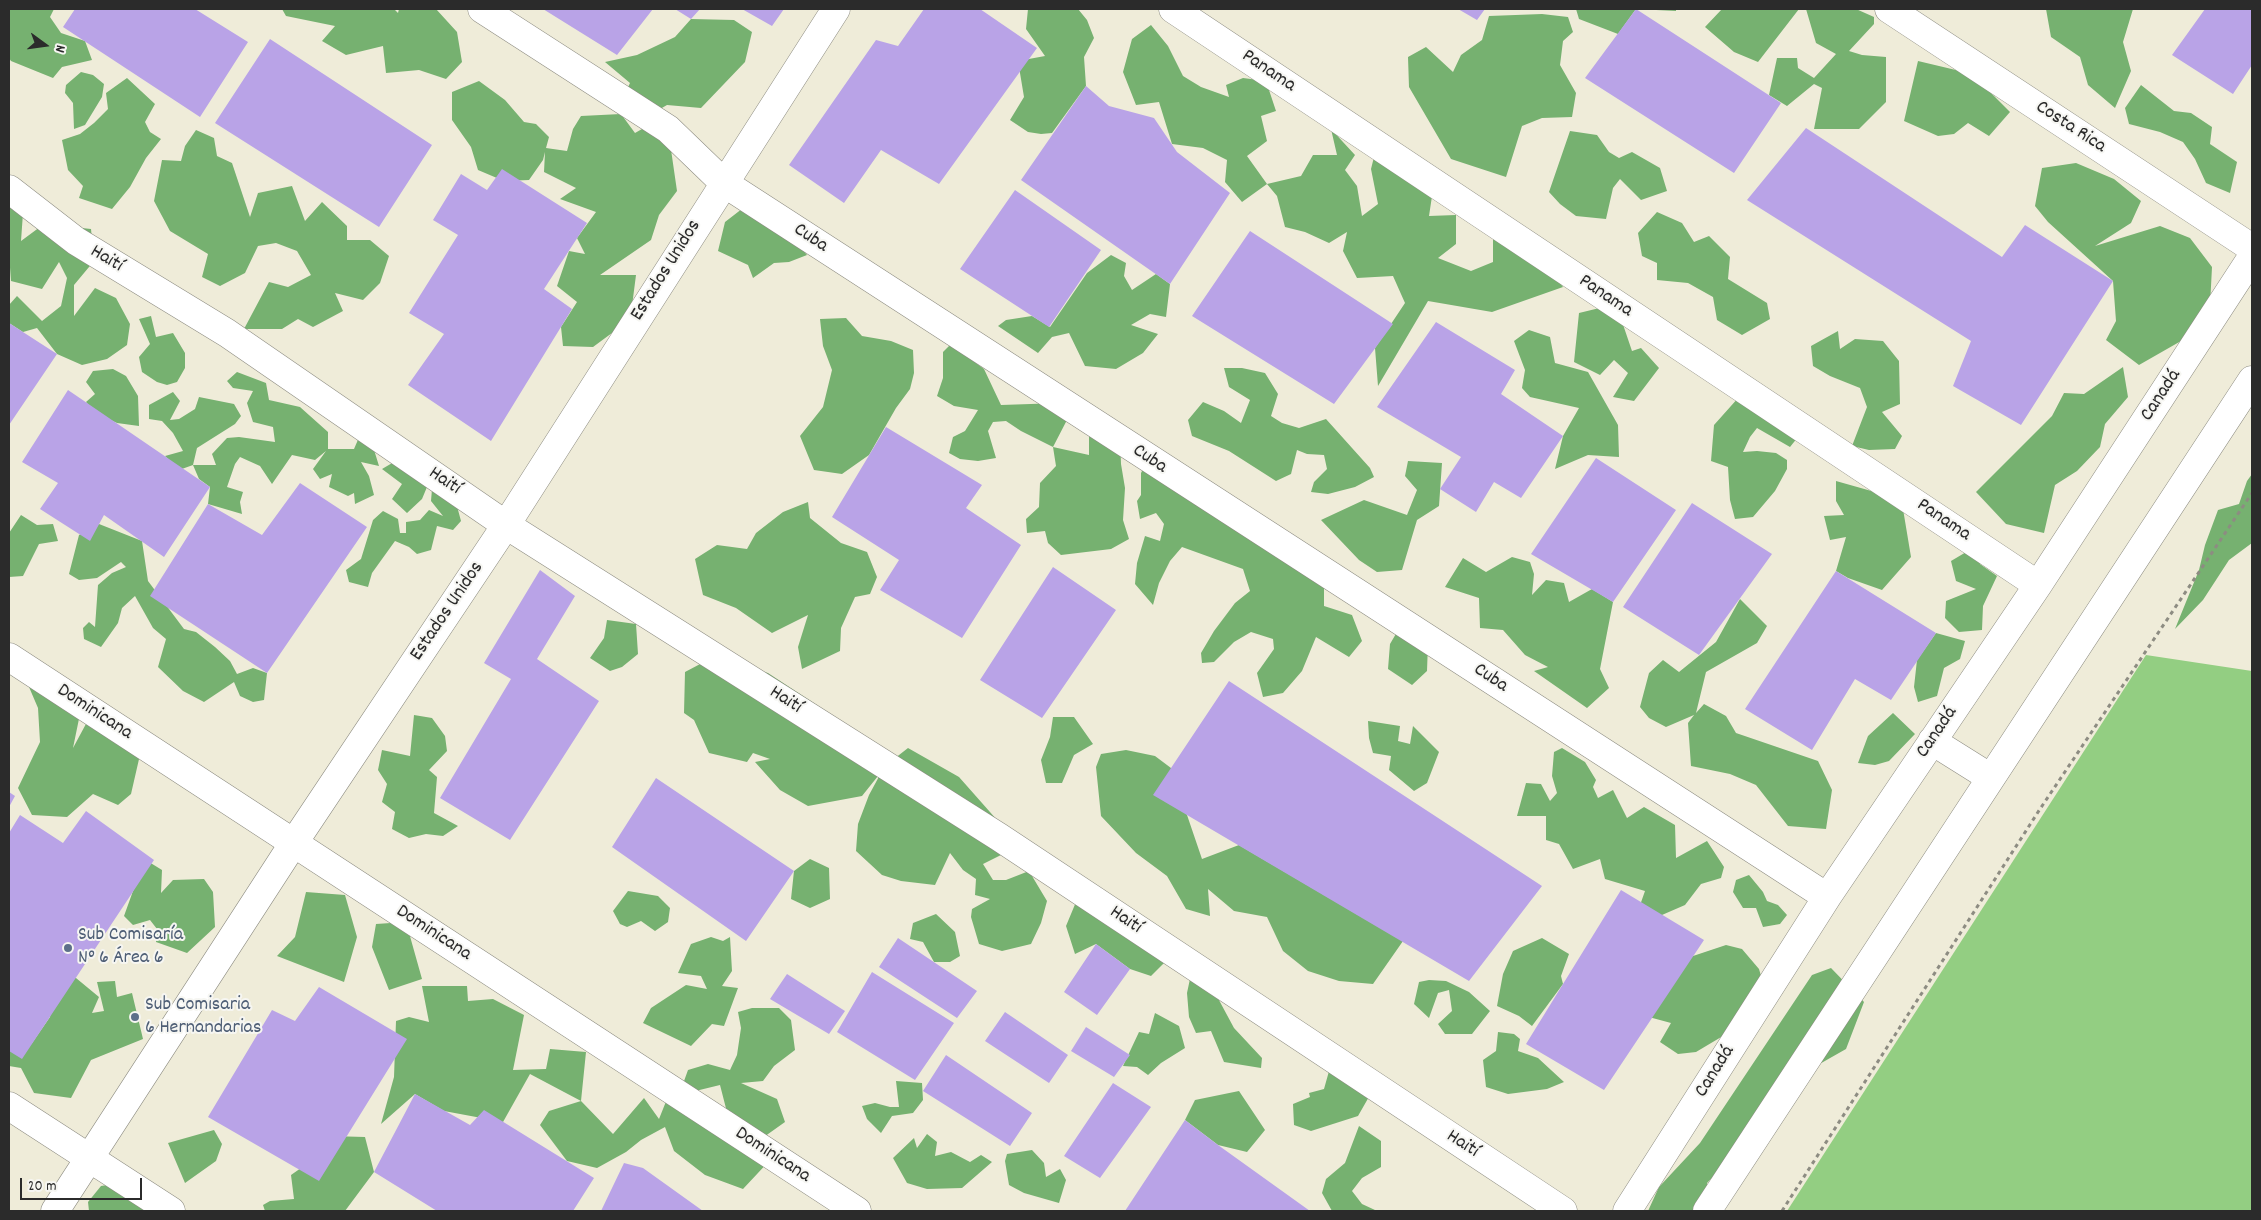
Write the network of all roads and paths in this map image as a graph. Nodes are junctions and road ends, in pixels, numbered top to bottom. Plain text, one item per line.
1 (482, 9) edge
2 (836, 9) edge
3 (1174, 9) edge
4 (1889, 9) edge
5 (724, 183) junction
6 (9, 189) edge
7 (2252, 248) edge
8 (2252, 257) edge
9 (2252, 380) edge
10 (2252, 494) edge
11 (506, 525) junction
12 (2038, 584) junction
13 (9, 658) edge
14 (1932, 741) junction
15 (1992, 778) junction
16 (294, 844) junction
17 (1827, 897) junction
18 (9, 1106) edge
19 (89, 1158) junction
20 (55, 1211) edge
21 (171, 1211) edge
22 (857, 1211) edge
23 (1563, 1211) edge
24 (1627, 1211) edge
25 (1707, 1211) edge
26 (1782, 1211) edge

1 - 5 street, Cuba
2 - 5 street, Estados Unidos
3 - 12 street, Panama
4 - 7 street, Costa Rica
5 - 11 street, Estados Unidos
5 - 17 street, Cuba
6 - 11 street, Haití
8 - 12 street, Canadá
9 - 15 street
10 - 26 path
11 - 16 street, Estados Unidos
11 - 23 street, Haití
12 - 14 street, Canadá
13 - 16 street, Dominicana
14 - 15 street
14 - 17 street, Canadá
15 - 25 street
16 - 19 street, Estados Unidos
16 - 22 street, Dominicana
17 - 24 street, Canadá
18 - 19 street
19 - 20 street, Estados Unidos
19 - 21 street

